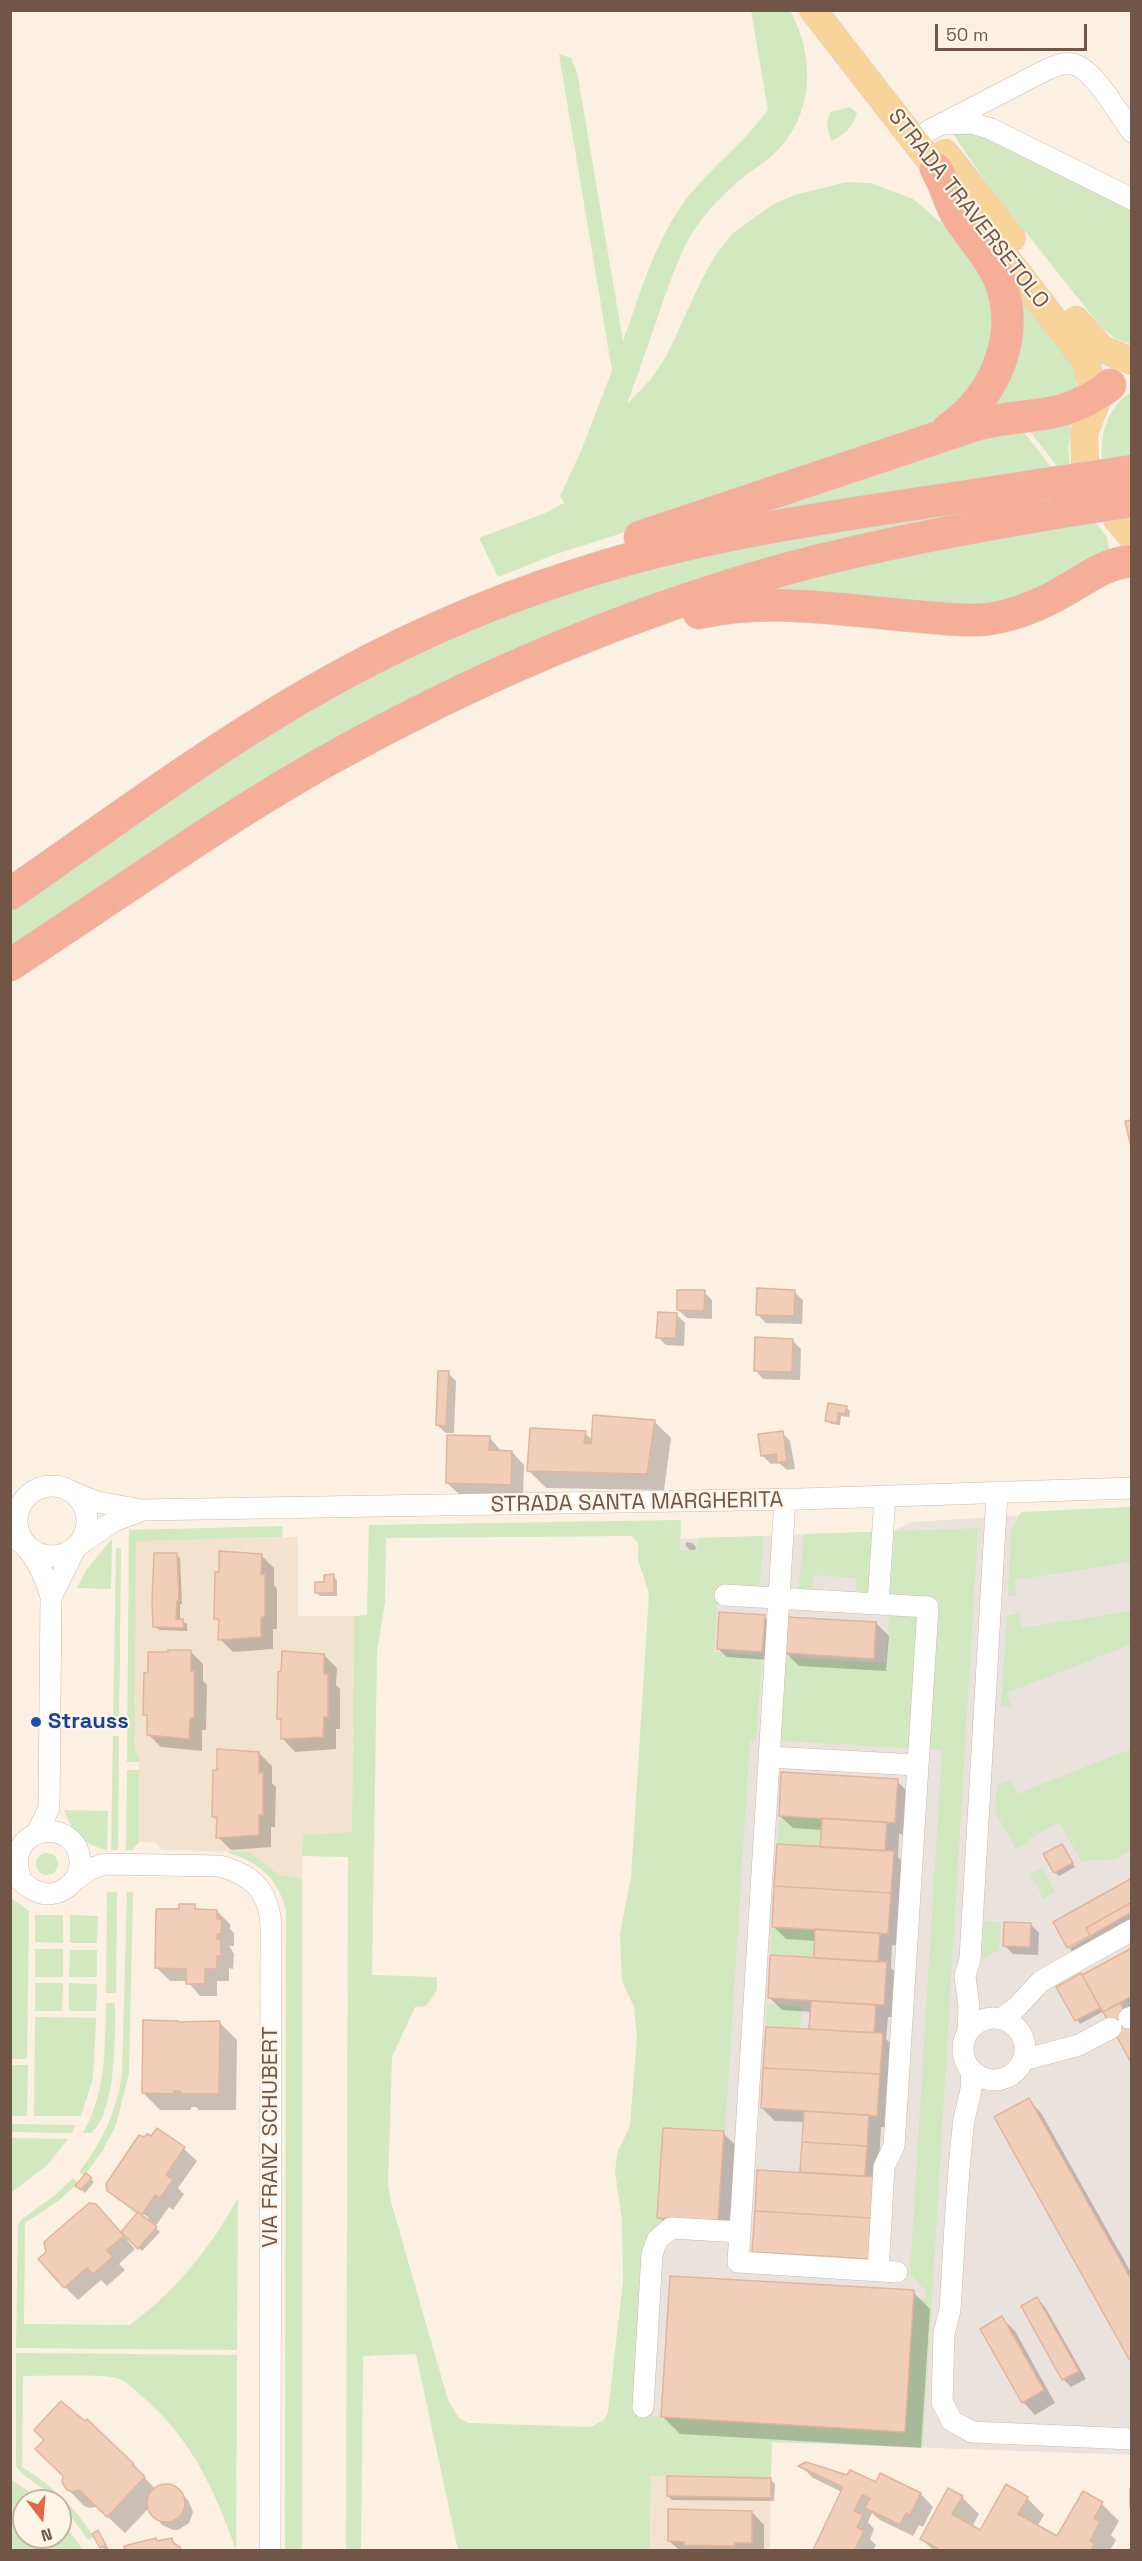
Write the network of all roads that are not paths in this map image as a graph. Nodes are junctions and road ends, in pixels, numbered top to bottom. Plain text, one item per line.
1 (813, 10) edge
2 (835, 10) edge
3 (935, 128) junction
4 (1131, 132) edge
5 (936, 169) junction
6 (1131, 199) edge
7 (1131, 361) edge
8 (1105, 393) edge
9 (924, 441) junction
10 (1085, 462) dead end
11 (1131, 471) edge
12 (1127, 519) edge
13 (1131, 561) edge
14 (368, 662) junction
15 (478, 683) junction
16 (10, 894) edge
17 (10, 965) edge
18 (1131, 1488) edge
19 (68, 1490) junction
20 (997, 1493) junction
21 (885, 1496) junction
22 (785, 1499) junction
23 (18, 1501) edge
24 (142, 1510) junction
25 (18, 1539) edge
26 (76, 1547) junction
27 (725, 1595) dead end
28 (51, 1597) junction
29 (778, 1598) junction
30 (878, 1604) junction
31 (769, 1757) junction
32 (917, 1765) junction
33 (49, 1808) junction
34 (38, 1833) junction
35 (71, 1843) junction
36 (15, 1852) edge
37 (105, 1864) junction
38 (16, 1876) edge
39 (75, 1880) junction
40 (1131, 1930) edge
41 (970, 1959) junction
42 (998, 2019) junction
43 (1124, 2021) edge
44 (968, 2032) junction
45 (1023, 2038) junction
46 (1062, 2048) junction
47 (1023, 2060) junction
48 (970, 2069) junction
49 (740, 2232) junction
50 (643, 2407) dead end
51 (1131, 2439) edge
52 (270, 2550) edge

1 - 5 main road, STRADA TRAVERSETOLO
2 - 3 main road, STRADA TRAVERSETOLO
3 - 4 street
3 - 6 street
3 - 7 main road, STRADA TRAVERSETOLO
5 - 8 main road, STRADA TRAVERSETOLO
5 - 9 highway
8 - 9 highway
8 - 10 main road, STRADA TRAVERSETOLO
9 - 14 highway
11 - 14 highway, bridge
12 - 15 highway, bridge
13 - 15 highway
14 - 16 highway
15 - 17 highway
18 - 20 street, STRADA SANTA MARGHERITA
19 - 23 street, STRADA SANTA MARGHERITA
19 - 24 street, STRADA SANTA MARGHERITA
19 - 26 street
20 - 21 street, STRADA SANTA MARGHERITA
20 - 41 street
21 - 22 street, STRADA SANTA MARGHERITA
21 - 30 street
22 - 24 street, STRADA SANTA MARGHERITA
22 - 29 street
23 - 25 street, STRADA SANTA MARGHERITA
24 - 26 street, STRADA SANTA MARGHERITA
25 - 26 street, STRADA SANTA MARGHERITA
25 - 28 street
26 - 28 street
27 - 29 street
28 - 33 street
29 - 30 street
29 - 31 street
30 - 32 street
31 - 32 street
31 - 49 street
32 - 49 street
33 - 34 street
33 - 35 street
34 - 35 street
34 - 36 street
35 - 37 street, VIA FRANZ SCHUBERT
35 - 39 street
36 - 38 street
37 - 39 street, VIA FRANZ SCHUBERT
37 - 52 street, VIA FRANZ SCHUBERT
38 - 39 street
40 - 42 street
41 - 42 street
41 - 44 street
42 - 44 street
42 - 45 street
43 - 46 street
44 - 48 street
45 - 46 street
45 - 47 street
46 - 47 street
47 - 48 street
48 - 51 street
49 - 50 street

